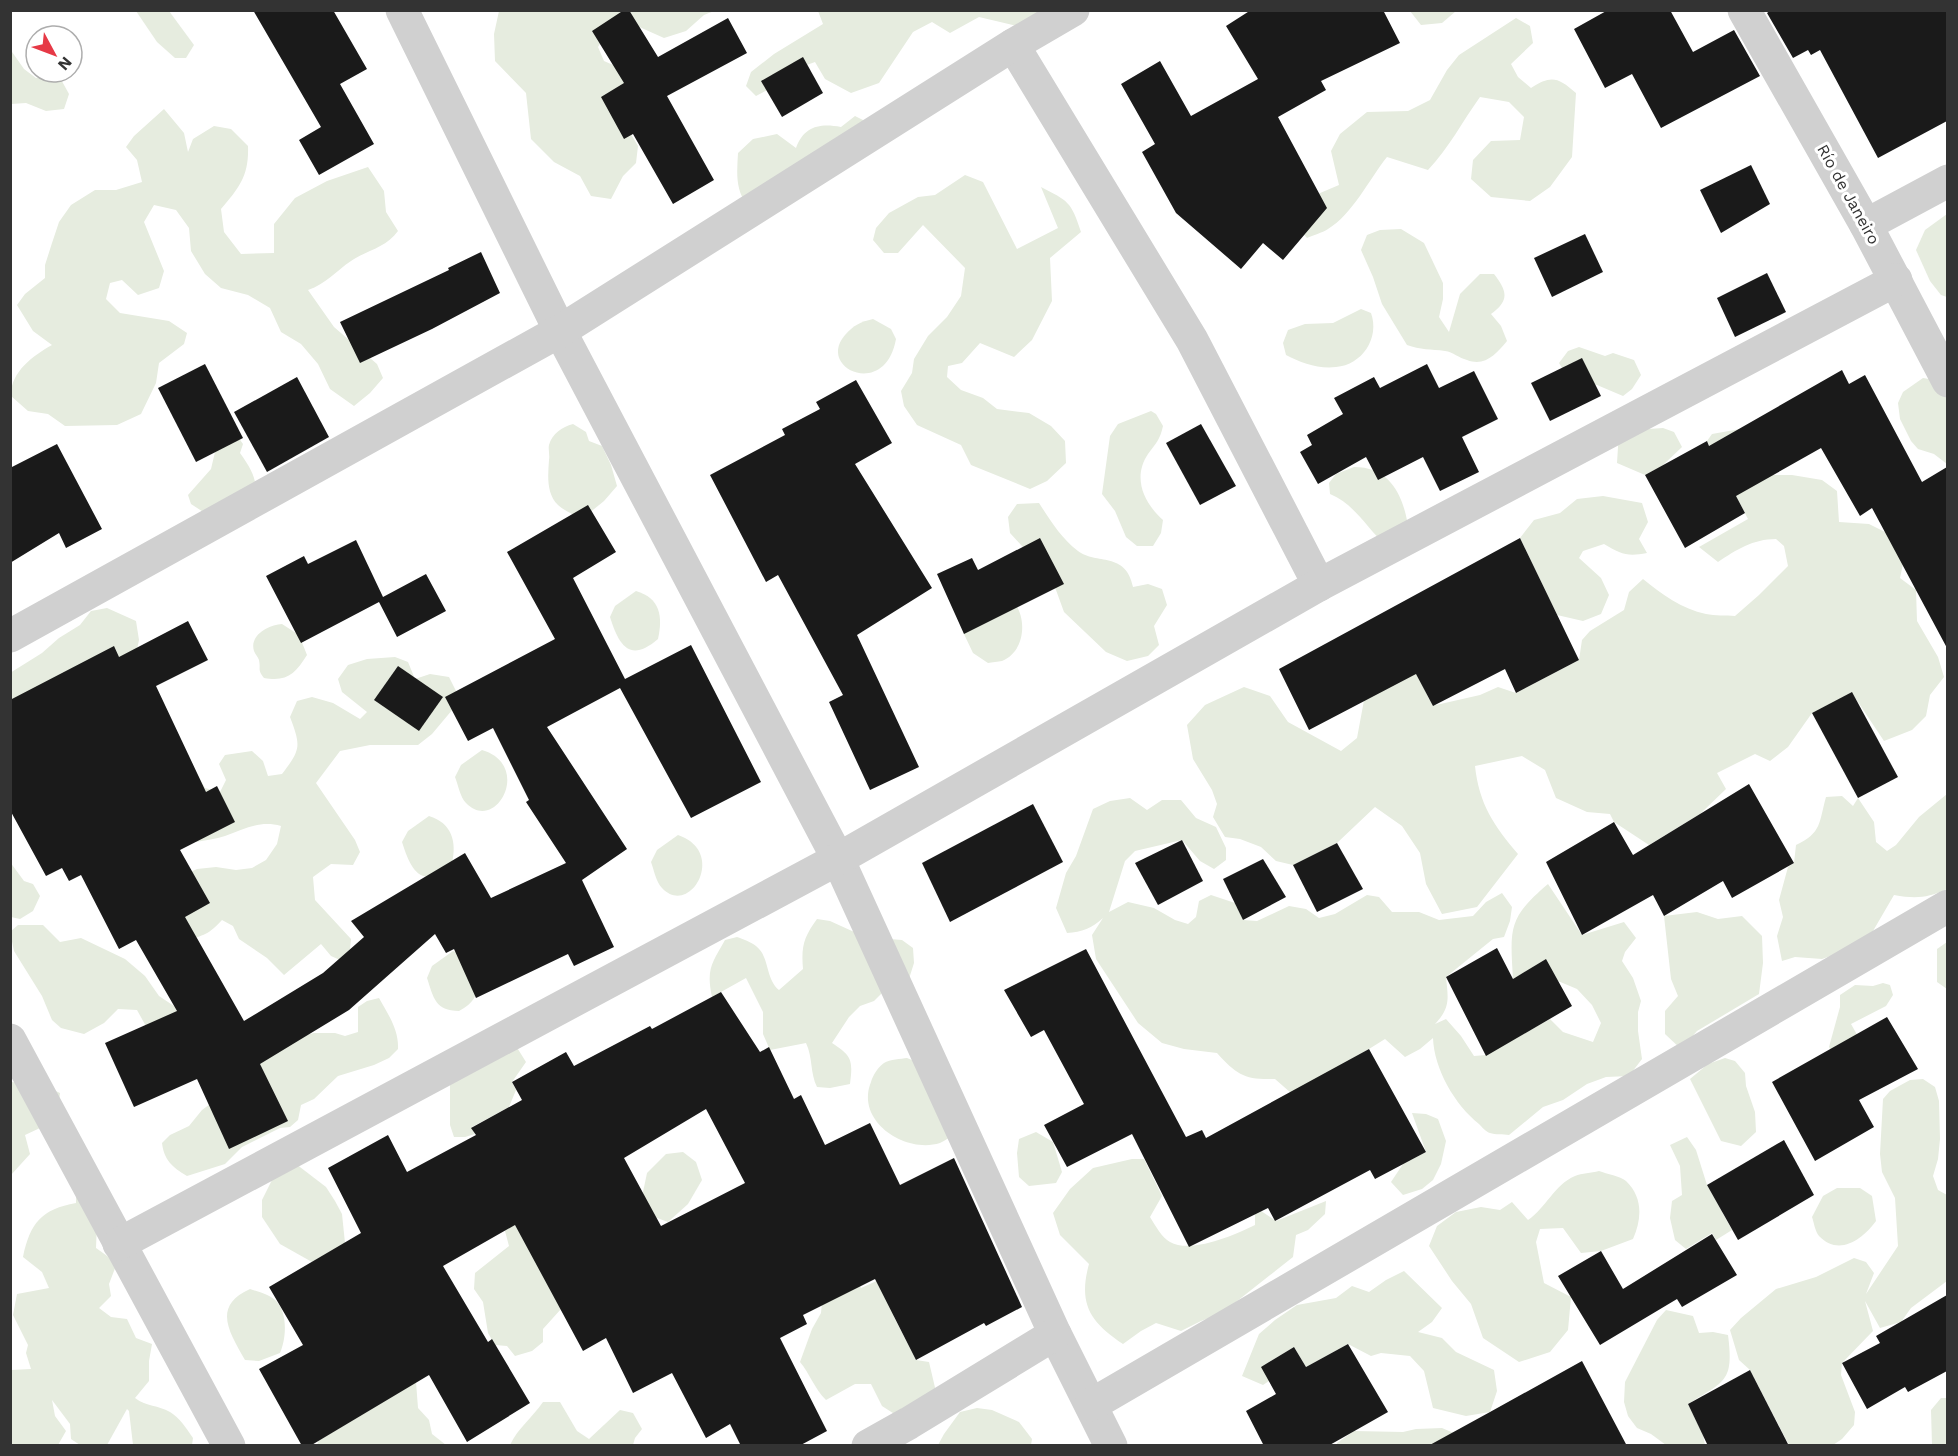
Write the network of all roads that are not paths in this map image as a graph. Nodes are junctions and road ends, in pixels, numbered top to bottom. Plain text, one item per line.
1 (402, 10) edge
2 (1073, 10) edge
3 (1744, 10) edge
4 (1013, 45) junction
5 (1947, 181) edge
6 (1866, 225) junction
7 (1896, 280) junction
8 (560, 331) junction
9 (1947, 381) edge
10 (1319, 585) junction
11 (10, 636) edge
12 (838, 859) junction
13 (1947, 906) edge
14 (10, 1040) edge
15 (119, 1244) junction
16 (1055, 1334) junction
17 (1091, 1405) junction
18 (229, 1446) edge
19 (868, 1446) edge
20 (1111, 1446) edge

1 - 8 street
2 - 4 street
3 - 6 street, Río de Janeiro
4 - 8 street
4 - 10 street
5 - 6 street
6 - 7 street, Río de Janeiro
7 - 9 street, Río de Janeiro
7 - 10 street
8 - 11 street
8 - 12 street
10 - 12 street
12 - 15 street
12 - 16 street
13 - 17 street
14 - 15 street
15 - 18 street
16 - 17 street
16 - 19 street
17 - 20 street

